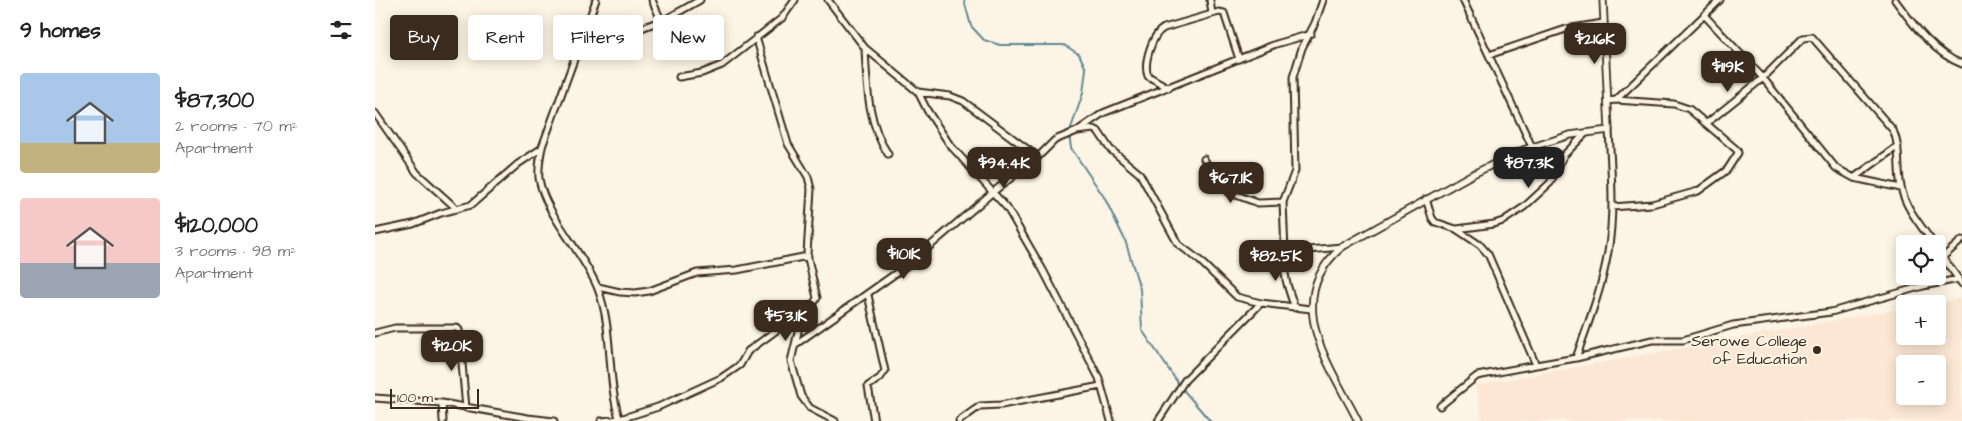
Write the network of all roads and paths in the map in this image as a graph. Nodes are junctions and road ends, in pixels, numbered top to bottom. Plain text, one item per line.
1 (596, 0) edge
2 (653, 0) edge
3 (700, 0) edge
4 (795, 0) edge
5 (828, 0) edge
6 (1210, 0) edge
7 (1323, 0) edge
8 (1463, 0) edge
9 (1603, 0) edge
10 (1720, 0) edge
11 (1895, 0) edge
12 (1212, 14) junction
13 (591, 15) edge
14 (659, 15) edge
15 (673, 15) edge
16 (1705, 16) junction
17 (1603, 23) junction
18 (1311, 34) junction
19 (757, 37) junction
20 (865, 48) junction
21 (1489, 54) junction
22 (1239, 59) junction
23 (575, 60) edge
24 (1962, 64) edge
25 (679, 78) dead end
26 (1763, 78) junction
27 (1169, 88) junction
28 (918, 92) junction
29 (1617, 100) junction
30 (1608, 101) junction
31 (375, 113) edge
32 (1707, 123) junction
33 (1609, 130) junction
34 (1077, 131) junction
35 (1586, 133) junction
36 (1898, 146) junction
37 (543, 147) junction
38 (1532, 147) junction
39 (888, 154) dead end
40 (1038, 158) junction
41 (1204, 160) dead end
42 (1854, 178) junction
43 (1901, 188) junction
44 (993, 192) junction
45 (1426, 199) junction
46 (1283, 202) junction
47 (1612, 207) junction
48 (457, 209) junction
49 (1456, 229) junction
50 (375, 232) edge
51 (1928, 235) edge
52 (1962, 240) edge
53 (1341, 247) junction
54 (1285, 252) junction
55 (1946, 254) edge
56 (808, 256) junction
57 (1946, 261) edge
58 (1960, 282) edge
59 (598, 287) junction
60 (868, 295) junction
61 (1261, 304) junction
62 (1295, 308) junction
63 (1311, 309) junction
64 (797, 316) junction
65 (375, 334) edge
66 (796, 344) junction
67 (1576, 358) junction
68 (1536, 365) junction
69 (1101, 386) junction
70 (375, 398) edge
71 (442, 403) junction
72 (1440, 406) dead end
73 (466, 408) junction
74 (968, 418) edge
75 (620, 420) edge
76 (443, 421) edge
77 (554, 421) edge
78 (601, 421) edge
79 (835, 421) edge
80 (873, 421) edge
81 (959, 421) edge
82 (1111, 421) edge
83 (1158, 421) edge
84 (1358, 421) edge

1 - 13 street
2 - 14 street
3 - 15 street
4 - 19 street
5 - 20 street
6 - 12 street
7 - 18 street
8 - 21 street
9 - 17 street
10 - 16 street
11 - 24 street
12 - 22 street
12 - 27 street
16 - 26 street
16 - 29 street
17 - 21 street
17 - 30 street
18 - 22 street
18 - 46 street
19 - 25 street
19 - 56 street
20 - 28 street
20 - 39 street
21 - 38 street
22 - 27 street
23 - 37 street
26 - 32 street
26 - 36 street
26 - 42 street
27 - 34 street
28 - 40 street
28 - 44 street
29 - 30 street
29 - 32 street
30 - 33 street
31 - 48 street
32 - 47 street
33 - 35 street
33 - 47 street
34 - 40 street
34 - 61 street
35 - 38 street
35 - 49 street
36 - 42 street
36 - 43 street
37 - 48 street
37 - 59 street
38 - 45 street
40 - 44 street
41 - 46 street
42 - 43 street
43 - 51 street
44 - 60 street
44 - 69 street
45 - 49 street
45 - 53 street
46 - 54 street
47 - 67 street
48 - 50 street
49 - 68 street
52 - 55 street
53 - 54 street
53 - 63 street
54 - 62 street
56 - 59 street
56 - 64 street
57 - 58 street
58 - 67 street
59 - 75 street
60 - 66 street
60 - 80 street
61 - 62 street
61 - 83 street
62 - 63 street
63 - 84 street
64 - 66 street
64 - 75 street
65 - 73 street
66 - 79 street
67 - 68 street
68 - 72 street
69 - 74 street
69 - 82 street
70 - 71 street
71 - 73 street
71 - 76 street
73 - 77 street
74 - 81 street
75 - 78 street

